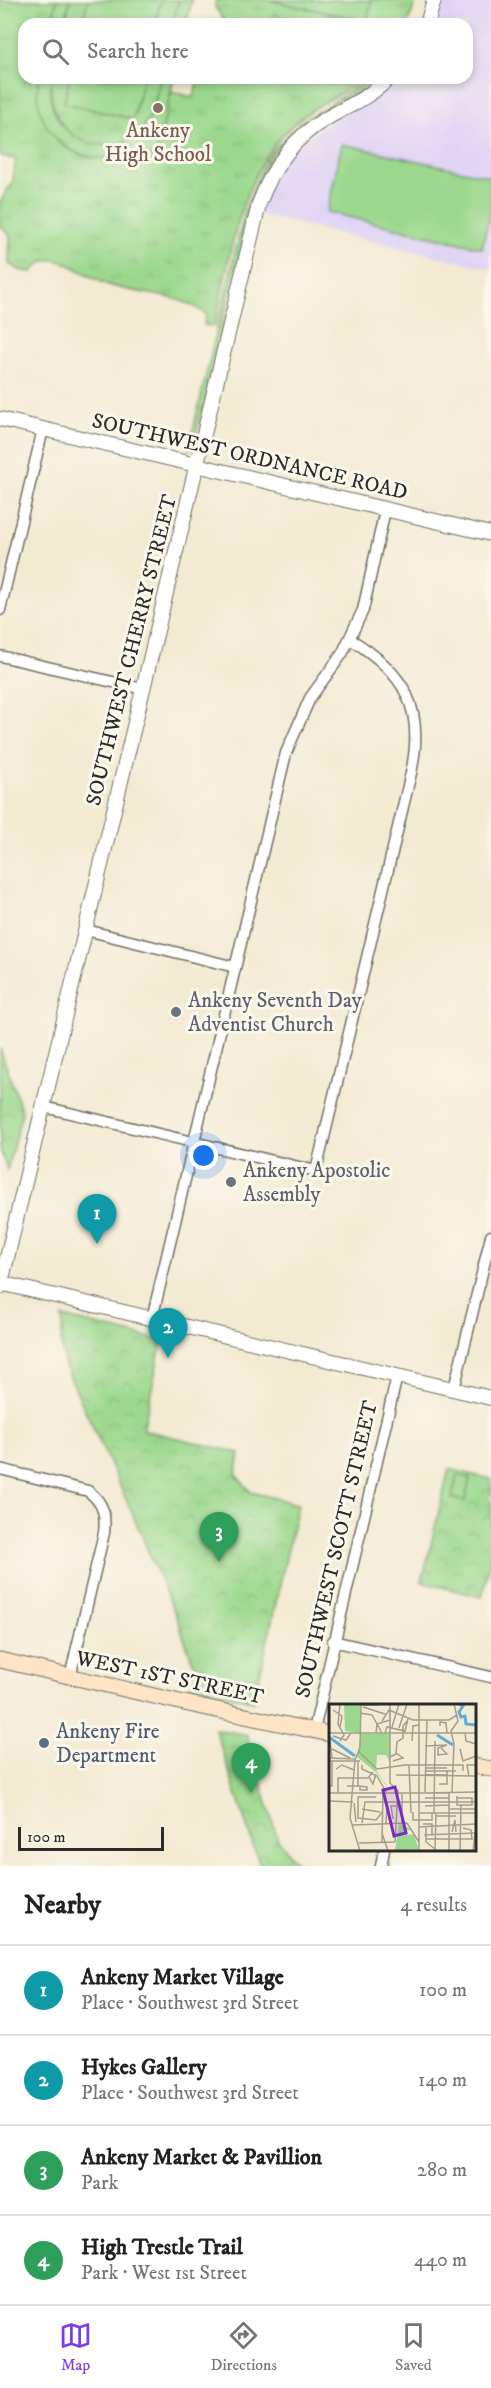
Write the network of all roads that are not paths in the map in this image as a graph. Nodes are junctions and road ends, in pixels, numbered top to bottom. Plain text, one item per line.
1 (434, 0) edge
2 (429, 18) edge
3 (382, 84) edge
4 (0, 419) edge
5 (43, 429) junction
6 (198, 465) junction
7 (385, 510) junction
8 (491, 534) edge
9 (0, 610) edge
10 (350, 639) junction
11 (0, 657) edge
12 (143, 689) junction
13 (86, 930) junction
14 (235, 967) junction
15 (44, 1107) junction
16 (194, 1143) junction
17 (491, 1236) edge
18 (0, 1284) edge
19 (152, 1319) junction
20 (397, 1376) junction
21 (454, 1389) junction
22 (491, 1398) edge
23 (0, 1469) edge
24 (333, 1641) junction
25 (0, 1660) edge
26 (70, 1677) junction
27 (491, 1677) edge
28 (314, 1730) junction
29 (329, 1734) edge
30 (476, 1766) edge
31 (491, 1769) edge
32 (384, 1851) edge
33 (381, 1866) edge

1 - 2 street
3 - 6 street, SOUTHWEST CHERRY STREET
4 - 5 street, SOUTHWEST ORDNANCE ROAD
5 - 6 street, SOUTHWEST ORDNANCE ROAD
5 - 9 street
6 - 7 street, SOUTHWEST ORDNANCE ROAD
6 - 12 street, SOUTHWEST CHERRY STREET
7 - 8 street, SOUTHWEST ORDNANCE ROAD
7 - 10 street
10 - 14 street
10 - 16 street
11 - 12 street
12 - 13 street, SOUTHWEST CHERRY STREET
13 - 14 street
13 - 15 street, SOUTHWEST CHERRY STREET
14 - 16 street
15 - 16 street
15 - 18 street, SOUTHWEST CHERRY STREET
16 - 19 street
17 - 21 street
18 - 19 street
19 - 20 street
20 - 21 street
20 - 24 street, SOUTHWEST SCOTT STREET
21 - 22 street
23 - 26 street
24 - 27 street
24 - 28 street, SOUTHWEST SCOTT STREET
25 - 26 main road, WEST 1ST STREET
26 - 28 main road, WEST 1ST STREET
28 - 29 main road, WEST 1ST STREET
30 - 31 main road
32 - 33 street

